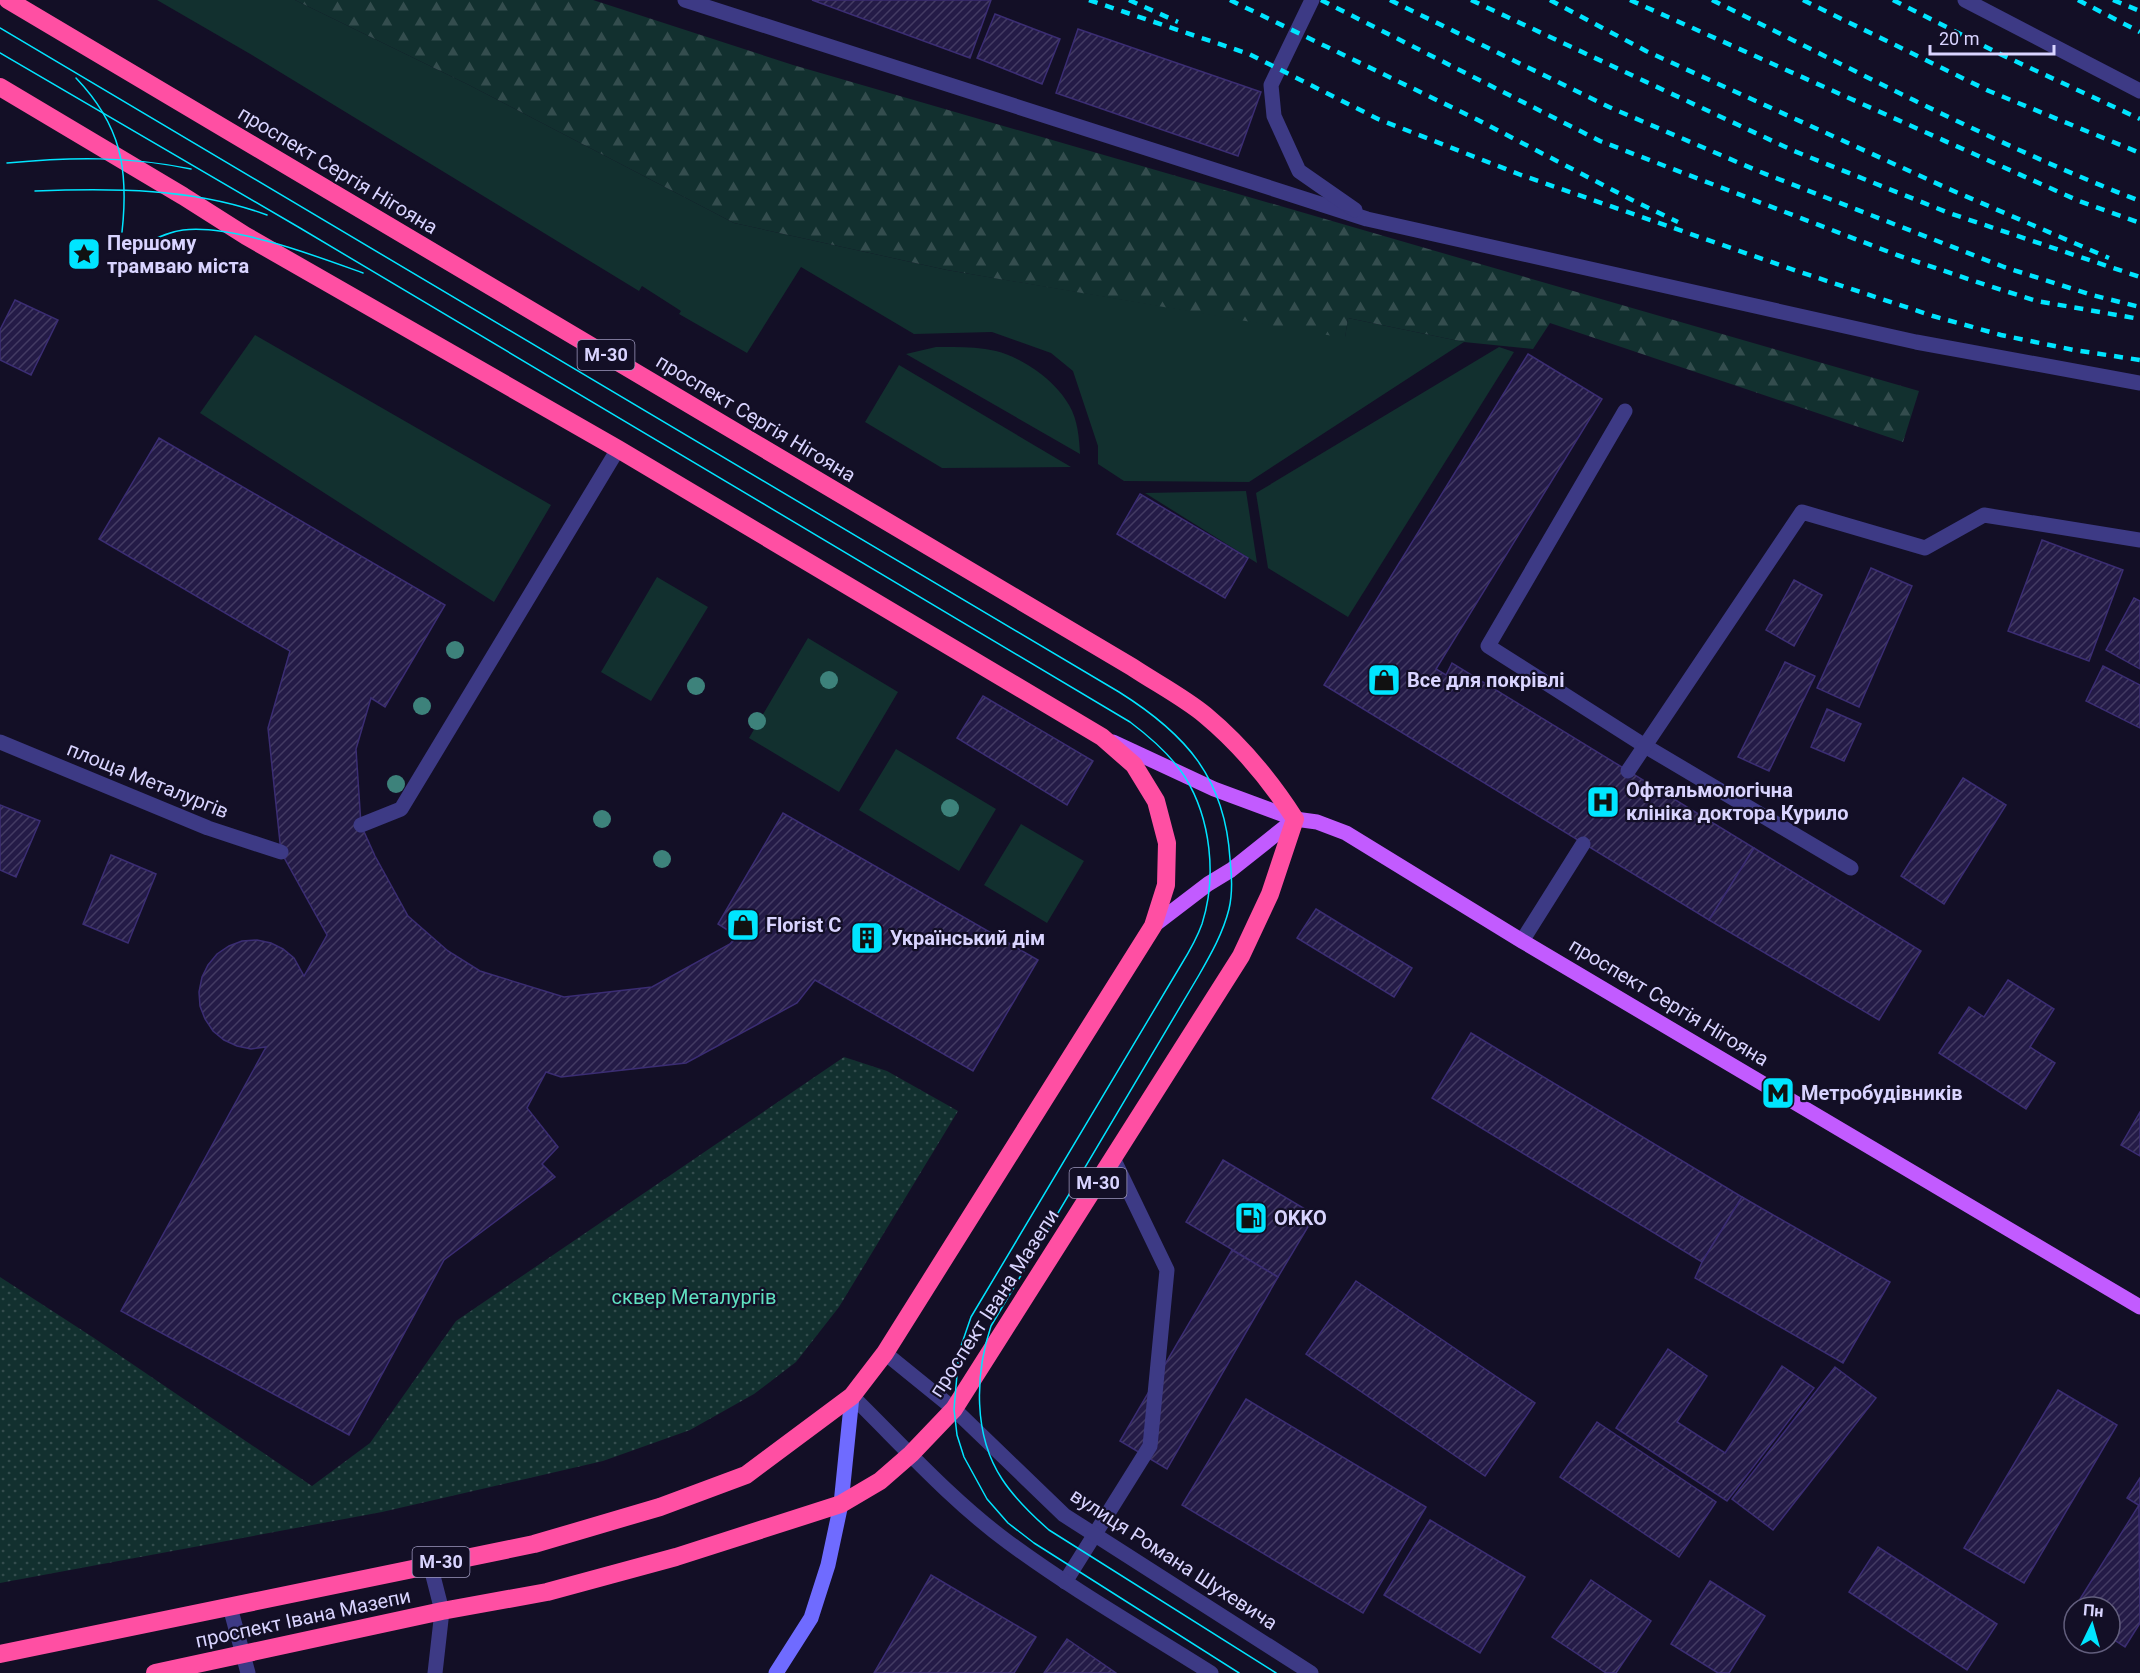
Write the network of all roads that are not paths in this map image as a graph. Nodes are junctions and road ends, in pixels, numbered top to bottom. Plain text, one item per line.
1 (8, 0) edge
2 (685, 0) edge
3 (1312, 0) edge
4 (1965, 0) edge
5 (0, 87) edge
6 (2140, 91) edge
7 (1367, 219) junction
8 (2140, 383) edge
9 (1625, 411) dead end
10 (618, 449) junction
11 (2140, 540) edge
12 (1102, 736) junction
13 (0, 742) edge
14 (1645, 746) junction
15 (1628, 771) dead end
16 (1295, 819) junction
17 (361, 825) dead end
18 (1583, 844) dead end
19 (281, 852) dead end
20 (1851, 868) dead end
21 (1153, 926) junction
22 (1522, 941) junction
23 (1113, 1158) junction
24 (2140, 1307) edge
25 (885, 1353) junction
26 (852, 1396) junction
27 (954, 1409) junction
28 (911, 1454) junction
29 (841, 1504) junction
30 (1095, 1537) junction
31 (430, 1564) junction
32 (1065, 1582) junction
33 (230, 1607) junction
34 (442, 1611) junction
35 (0, 1654) edge
36 (242, 1655) junction
37 (155, 1673) edge
38 (248, 1673) edge
39 (435, 1673) edge
40 (776, 1673) edge
41 (1211, 1673) edge
42 (1311, 1673) edge

1 - 16 highway, проспект Сергія Нігояна / М-30
2 - 7 street
3 - 7 street
4 - 6 street
5 - 10 highway, проспект Сергія Нігояна / М-30
7 - 8 street
9 - 14 street
10 - 12 highway, проспект Сергія Нігояна / М-30
10 - 17 street
11 - 14 street
12 - 16 main road, проспект Сергія Нігояна
12 - 21 highway, проспект Івана Мазепи / М-30
13 - 19 street, площа Металургів
14 - 15 street
14 - 20 street
16 - 21 main road, проспект Івана Мазепи
16 - 22 main road, проспект Сергія Нігояна
16 - 23 highway, проспект Івана Мазепи / М-30
18 - 22 street
21 - 25 highway, проспект Івана Мазепи / М-30
22 - 24 main road, проспект Сергія Нігояна
23 - 27 highway, проспект Івана Мазепи / М-30
23 - 30 street
25 - 26 highway, проспект Івана Мазепи / М-30
25 - 27 street, вулиця Романа Шухевича
26 - 28 street
26 - 29 street
26 - 31 highway, проспект Івана Мазепи / М-30
27 - 28 highway, проспект Івана Мазепи / М-30
27 - 30 street, вулиця Романа Шухевича
28 - 29 highway, проспект Івана Мазепи / М-30
28 - 32 street
29 - 34 highway, проспект Івана Мазепи / М-30
29 - 40 street
30 - 32 street
30 - 42 street, вулиця Романа Шухевича
31 - 33 highway, проспект Івана Мазепи / М-30
31 - 34 street
32 - 41 street
33 - 35 highway, проспект Івана Мазепи / М-30
33 - 36 street
34 - 36 highway, проспект Івана Мазепи / М-30
34 - 39 street
36 - 37 highway, проспект Івана Мазепи / М-30
36 - 38 street

